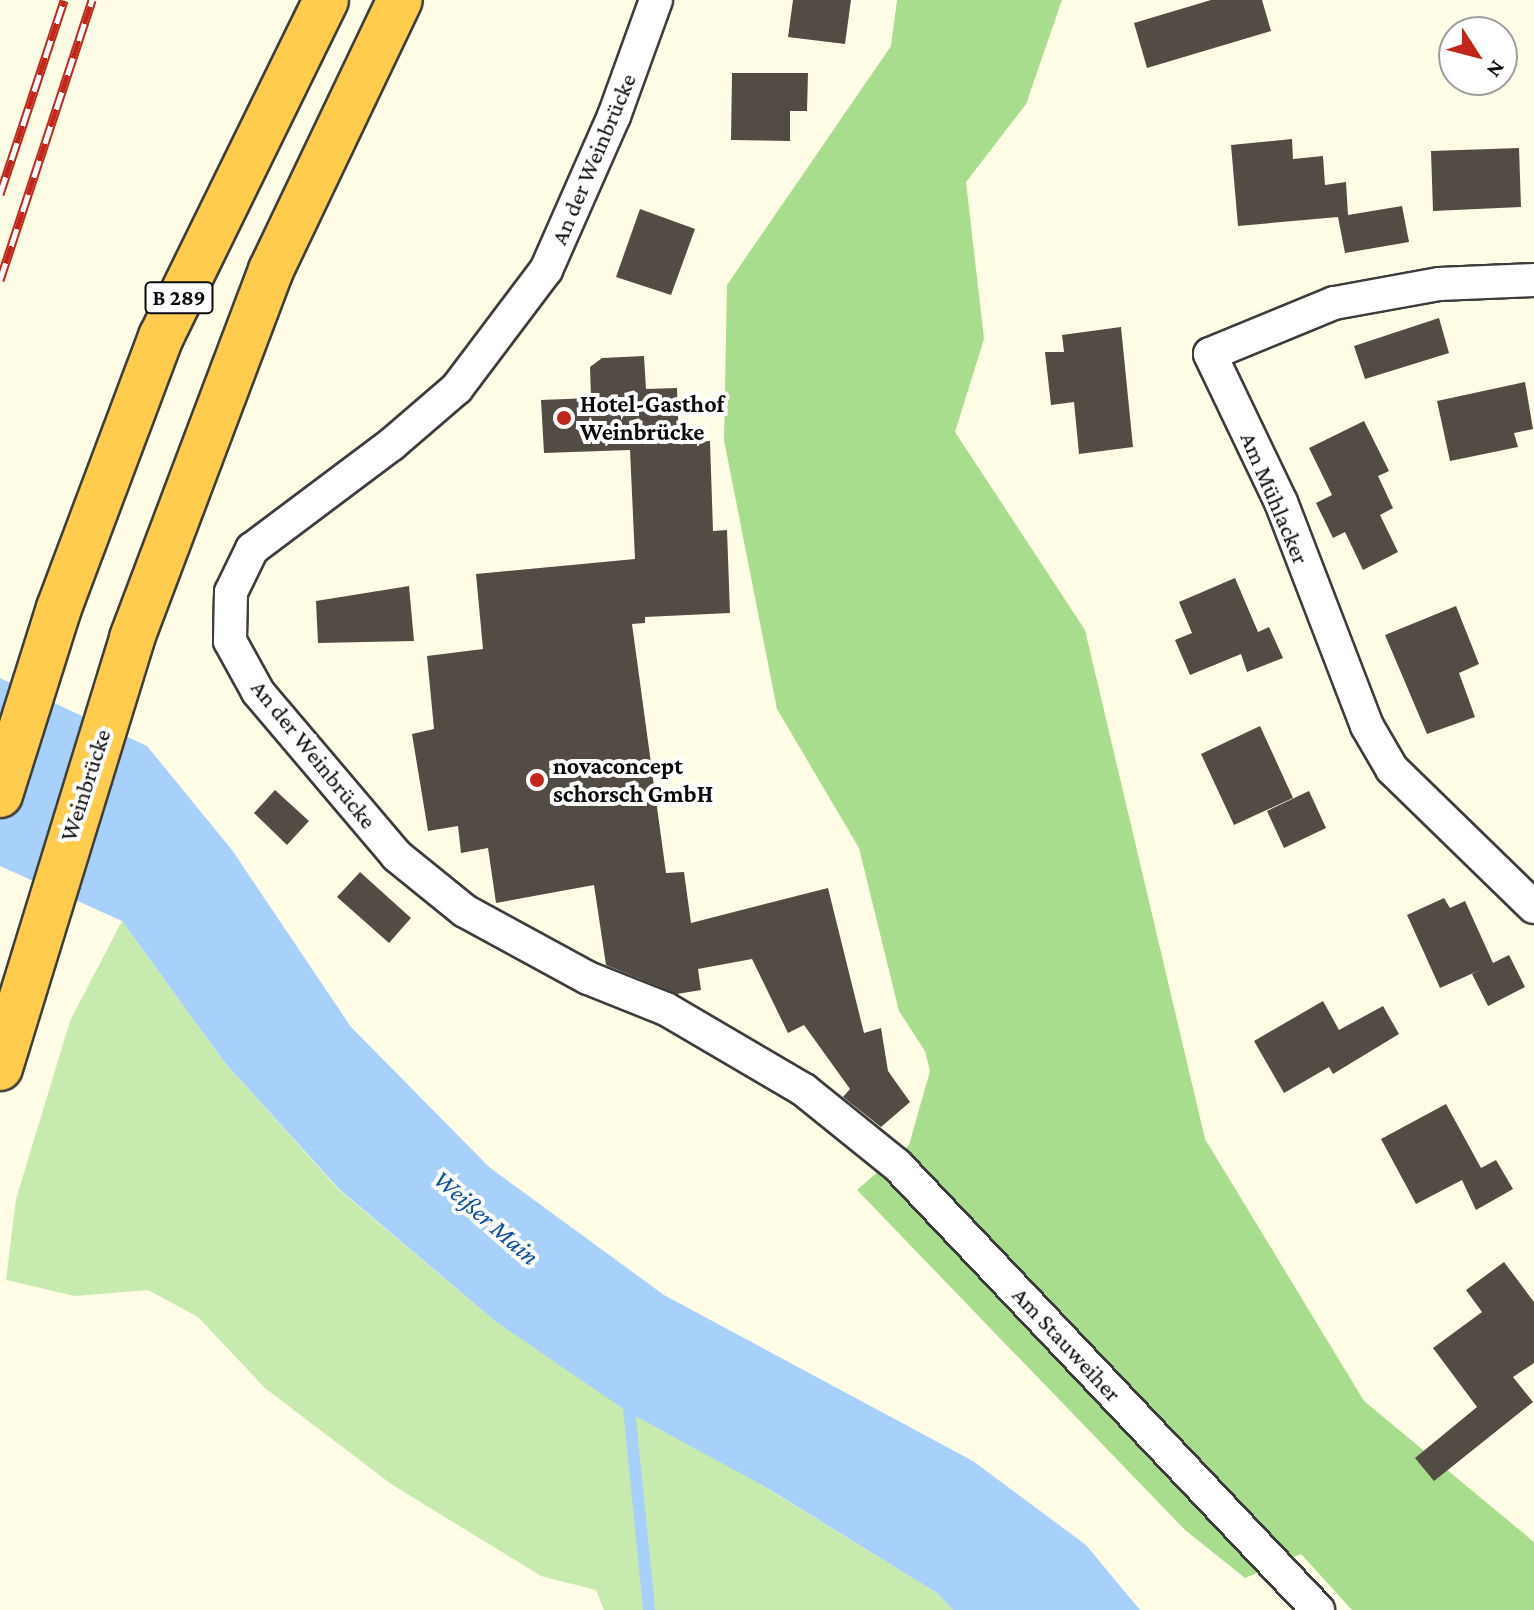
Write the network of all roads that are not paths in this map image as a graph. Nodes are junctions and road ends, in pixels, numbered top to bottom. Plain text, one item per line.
1 (326, 0) edge
2 (400, 0) edge
3 (656, 0) edge
4 (1534, 280) edge
5 (0, 795) edge
6 (1534, 907) edge
7 (0, 1068) edge
8 (804, 1090) joint
9 (1318, 1610) edge

1 - 5 highway, B 289
2 - 7 highway, Weinbrücke
3 - 8 street, An der Weinbrücke
4 - 6 street, Am Mühlacker
8 - 9 street, Am Stauweiher

